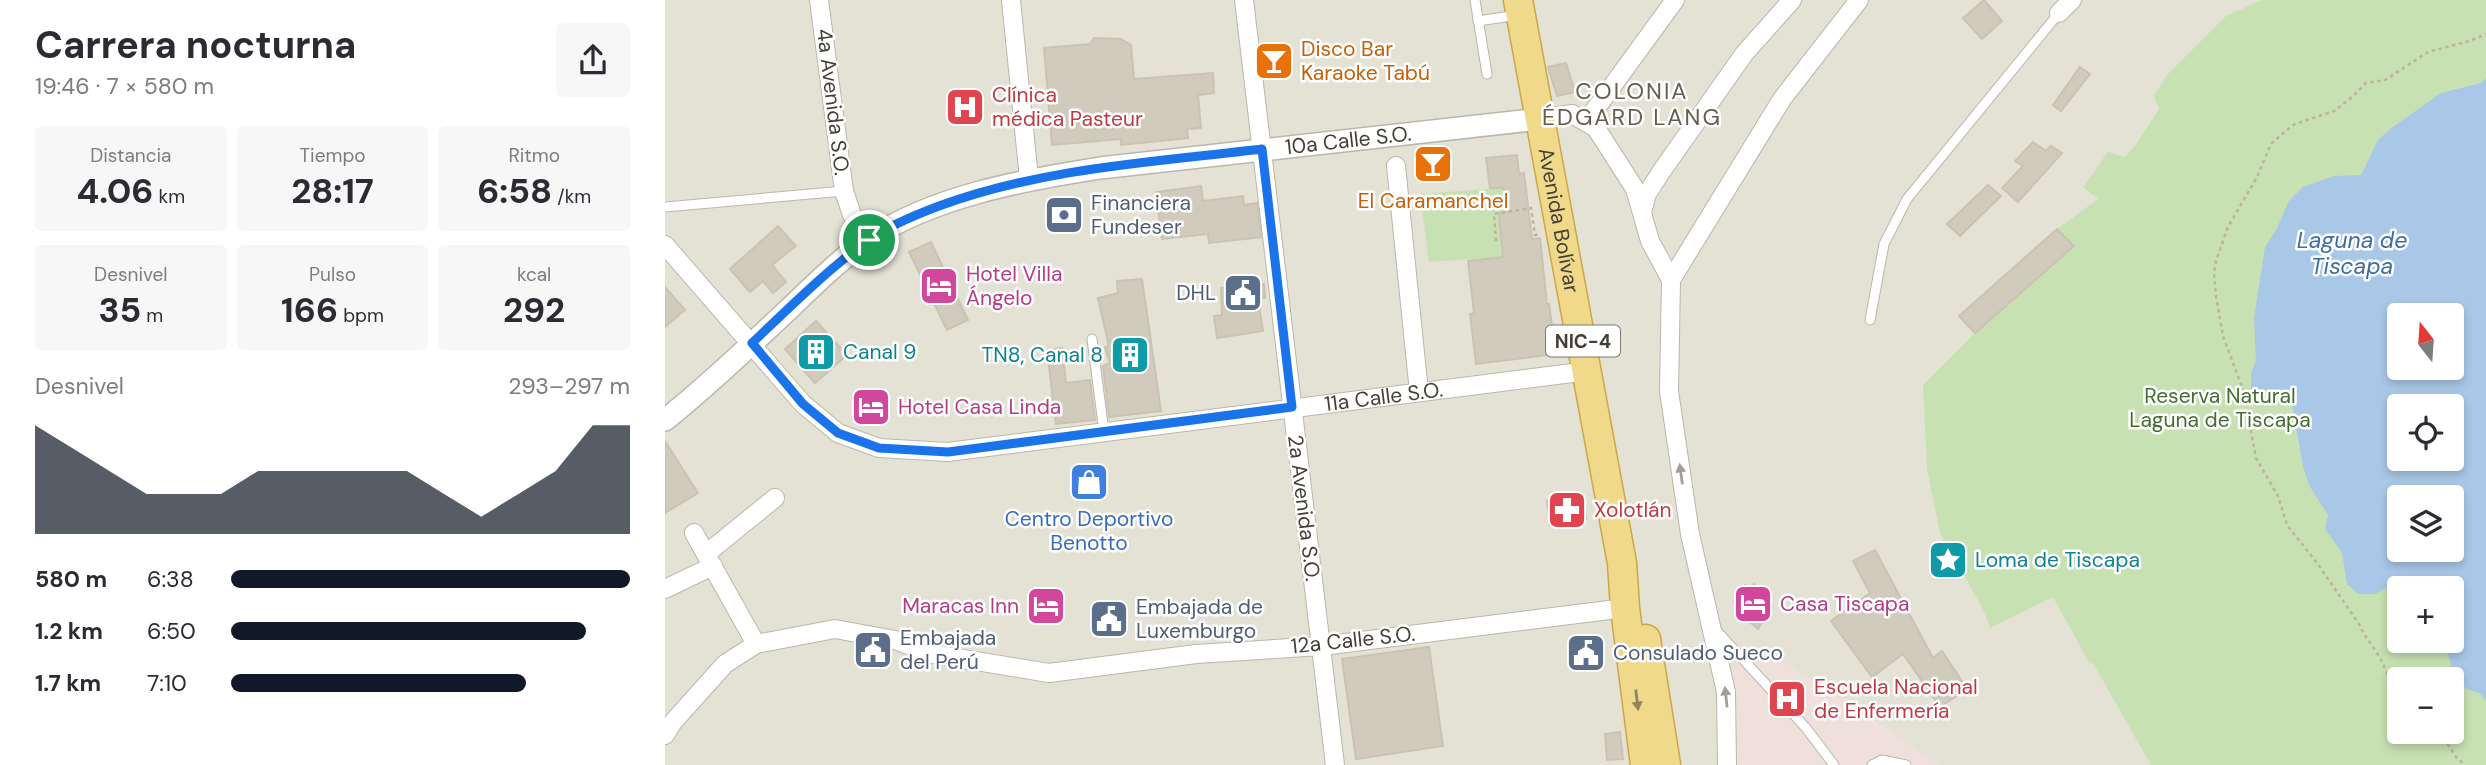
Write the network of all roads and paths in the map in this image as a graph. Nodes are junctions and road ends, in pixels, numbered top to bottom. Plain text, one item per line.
1 (819, 0) edge
2 (1011, 0) edge
3 (1244, 0) edge
4 (1475, 0) edge
5 (1675, 0) edge
6 (1792, 0) edge
7 (1859, 0) edge
8 (2072, 0) edge
9 (1520, 7) edge
10 (2059, 13) joint
11 (1478, 21) junction
12 (2486, 34) edge
13 (1487, 74) dead end
14 (1540, 119) junction
15 (1586, 122) junction
16 (1262, 149) junction
17 (1396, 166) dead end
18 (1029, 179) junction
19 (844, 191) junction
20 (665, 207) edge
21 (1641, 212) junction
22 (1544, 234) dead end
23 (869, 240) junction
24 (1496, 241) dead end
25 (665, 245) edge
26 (1671, 280) junction
27 (1870, 320) dead end
28 (1092, 339) dead end
29 (752, 343) junction
30 (1588, 371) junction
31 (1419, 392) junction
32 (1292, 407) junction
33 (665, 420) edge
34 (1104, 432) junction
35 (775, 498) dead end
36 (694, 533) dead end
37 (709, 560) junction
38 (1622, 563) junction
39 (665, 589) edge
40 (1625, 608) junction
41 (1712, 625) junction
42 (756, 644) junction
43 (1322, 646) junction
44 (1649, 658) junction
45 (2387, 679) edge
46 (665, 735) edge
47 (2447, 744) edge
48 (1335, 765) edge
49 (1645, 765) edge
50 (1666, 765) edge
51 (1727, 765) edge
52 (1834, 765) edge
53 (1872, 765) edge
54 (1906, 765) edge
55 (2465, 765) edge

1 - 19 street, 4a Avenida S.O.
2 - 18 street
3 - 16 street, 2a Avenida S.O.
4 - 11 lane
5 - 15 street
6 - 21 street
7 - 26 street
8 - 10 street
9 - 11 lane
9 - 14 highway, Avenida Bolívar / NIC-4
10 - 27 lane
11 - 13 lane
12 - 45 path
14 - 15 street
14 - 16 street, 10a Calle S.O.
14 - 30 highway, Avenida Bolívar / NIC-4
15 - 21 street
16 - 18 street, 10a Calle S.O.
16 - 32 street, 2a Avenida S.O.
17 - 31 street
18 - 23 street, 10a Calle S.O.
19 - 20 lane
19 - 23 street, 4a Avenida S.O.
21 - 26 street
22 - 24 path
23 - 29 street, 10a Calle S.O.
25 - 29 street
41 -> 26 street
28 - 34 lane
29 - 33 street
29 - 34 street, 11a Calle S.O.
30 - 31 street, 11a Calle S.O.
30 - 38 highway, Avenida Bolívar / NIC-4
31 - 32 street, 11a Calle S.O.
32 - 34 street, 11a Calle S.O.
32 - 43 street, 2a Avenida S.O.
35 - 37 street
36 - 37 street
37 - 39 street
37 - 42 street
38 - 40 highway, Avenida Bolívar / NIC-4
38 - 44 highway, Avenida Bolívar / NIC-4
40 - 43 street, 12a Calle S.O.
40 - 44 highway
40 -> 49 highway, Avenida Bolívar / NIC-4
51 -> 41 street
41 - 52 lane
42 - 43 street, 12a Calle S.O.
42 - 46 street, 12a Calle S.O.
43 - 48 street, 2a Avenida S.O.
44 - 50 highway, Avenida Bolívar / NIC-4
47 - 55 path
53 - 54 lane

